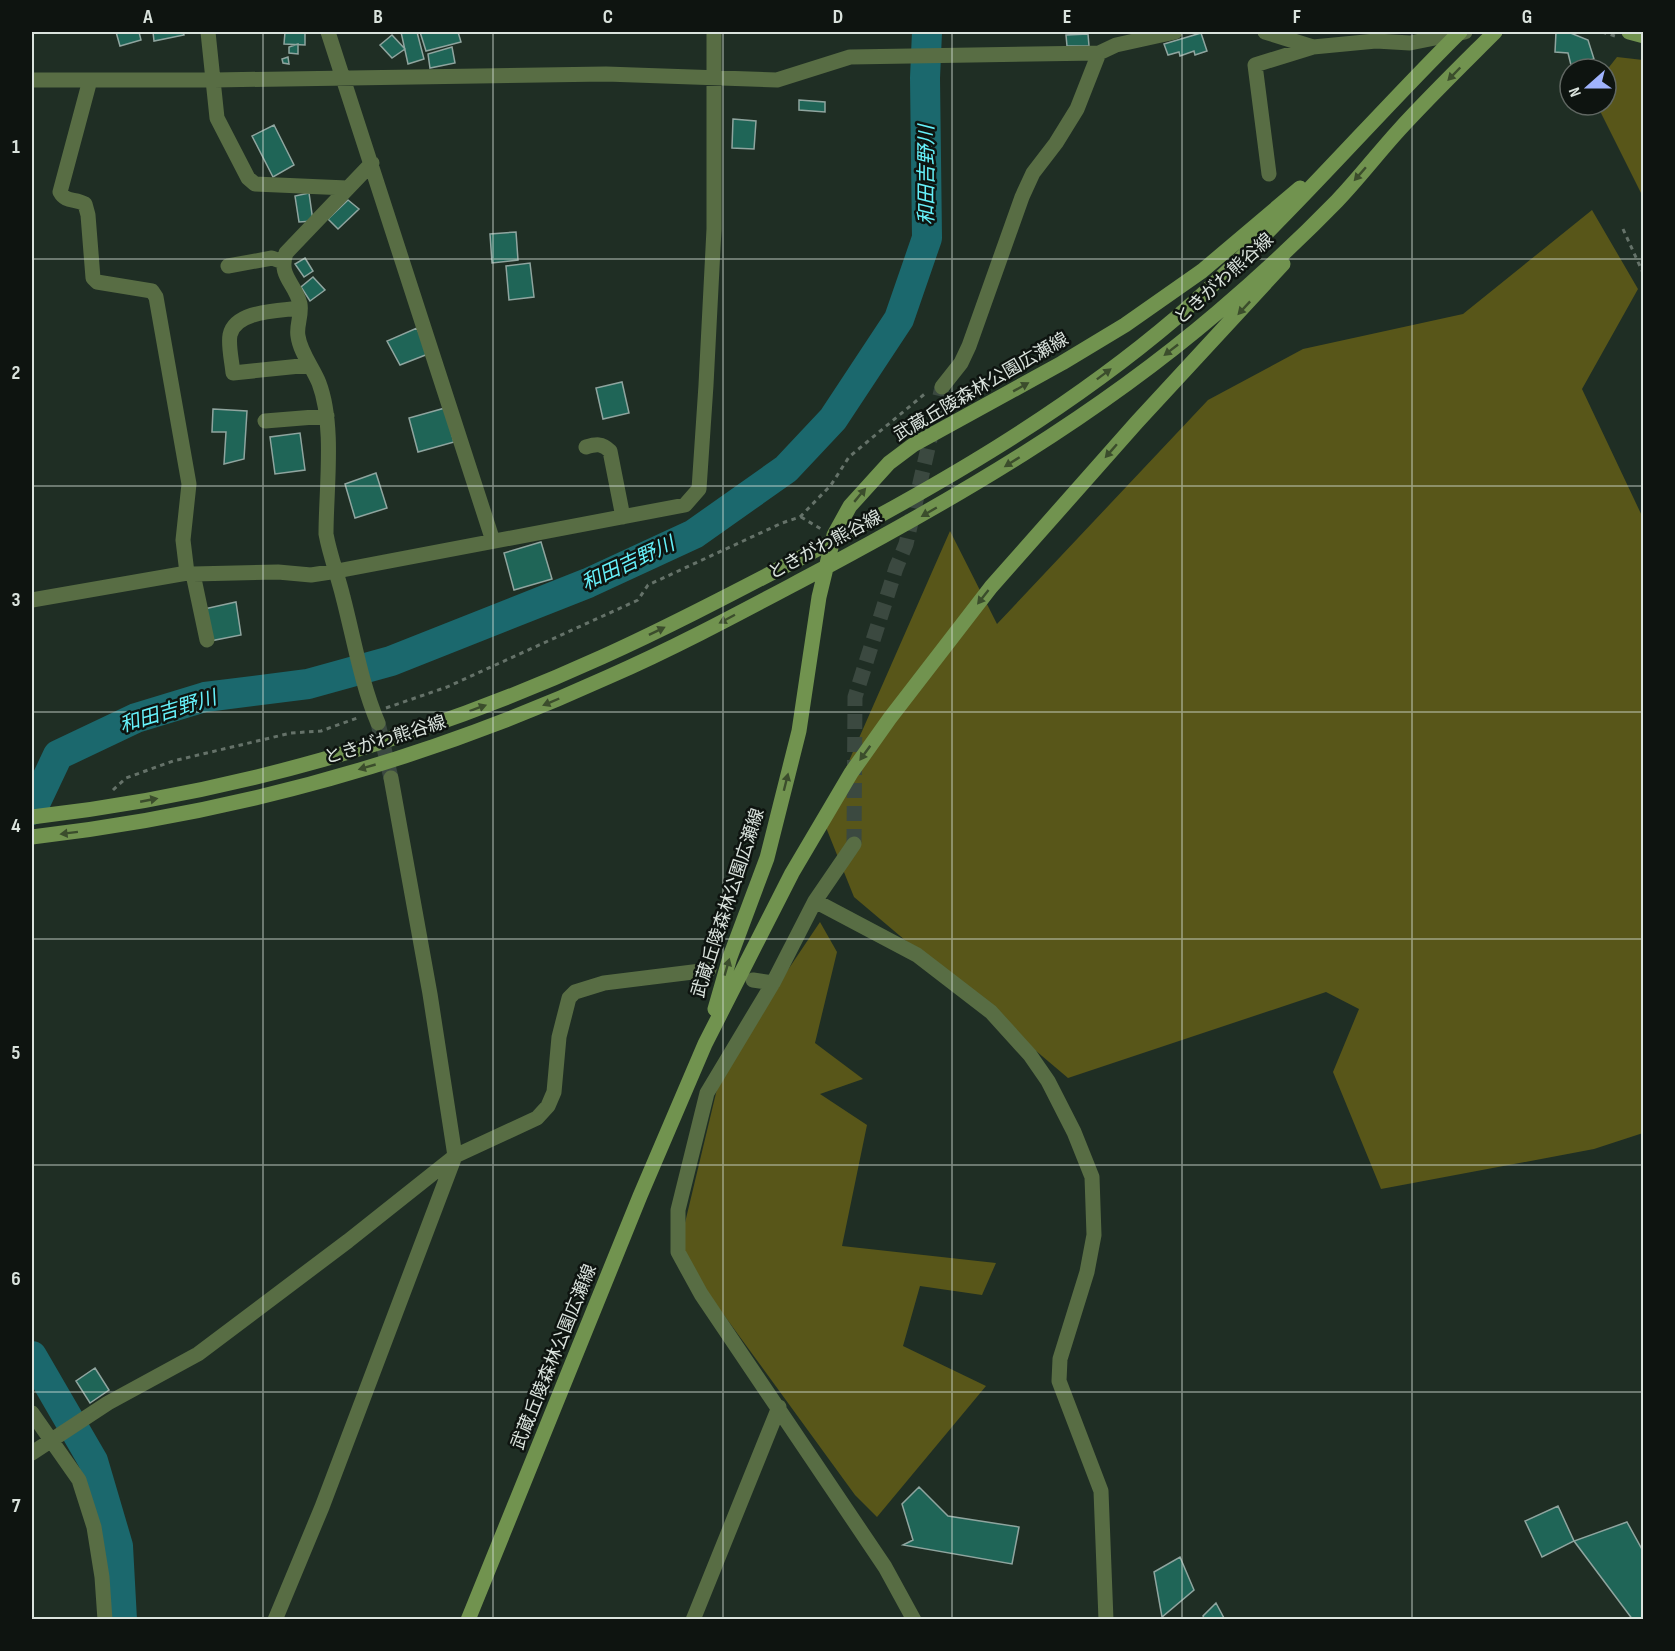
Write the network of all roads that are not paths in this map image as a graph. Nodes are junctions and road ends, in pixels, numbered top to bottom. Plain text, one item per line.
1 (208, 32) edge
2 (328, 32) edge
3 (714, 32) edge
4 (1175, 32) edge
5 (1265, 32) edge
6 (1460, 32) edge
7 (1466, 32) edge
8 (1495, 32) edge
9 (1629, 32) edge
10 (1644, 36) edge
11 (1313, 47) junction
12 (1099, 53) junction
13 (344, 79) junction
14 (714, 79) junction
15 (32, 80) edge
16 (214, 80) junction
17 (90, 81) junction
18 (1352, 143) junction
19 (372, 163) junction
20 (1269, 174) dead end
21 (347, 188) junction
22 (1337, 200) junction
23 (283, 262) junction
24 (228, 266) dead end
25 (300, 308) junction
26 (310, 365) junction
27 (942, 387) tunnel mouth
28 (327, 416) junction
29 (265, 421) dead end
30 (586, 447) dead end
31 (623, 517) junction
32 (493, 541) junction
33 (337, 571) junction
34 (190, 573) junction
35 (32, 600) edge
36 (207, 640) dead end
37 (373, 712) tunnel mouth
38 (391, 778) tunnel mouth
39 (32, 817) edge
40 (32, 837) edge
41 (854, 844) tunnel mouth
42 (815, 901) junction
43 (709, 970) dead end
44 (753, 980) dead end
45 (773, 984) junction
46 (705, 1044) junction
47 (455, 1155) junction
48 (779, 1407) junction
49 (32, 1413) edge
50 (51, 1440) junction
51 (32, 1453) edge
52 (105, 1620) edge
53 (275, 1620) edge
54 (468, 1620) edge
55 (693, 1620) edge
56 (914, 1620) edge
57 (1106, 1620) edge

1 - 16 street
2 - 13 street
3 - 14 street
4 - 12 street
5 - 11 street
6 - 18 main road, ときがわ熊谷線
7 - 11 street
8 -> 22 main road, ときがわ熊谷線
9 - 10 main road
11 - 20 street
12 - 14 street
12 - 27 street
13 - 14 street
13 - 16 street
13 - 19 street
14 - 31 street
15 - 17 street
16 - 17 street
16 - 21 street
17 - 34 street
39 -> 18 main road, ときがわ熊谷線
46 -> 18 main road, 武蔵丘陵森林公園広瀬線
19 - 21 street
19 - 32 street
21 - 23 street
22 -> 40 main road, ときがわ熊谷線
22 -> 46 main road, 武蔵丘陵森林公園広瀬線
23 - 24 street
23 - 25 street
25 - 26 street
25 - 26 street
26 - 28 street
28 - 29 street
28 - 33 street
30 - 31 street
31 - 32 street
32 - 33 street
33 - 34 street
33 - 37 street
34 - 35 street
34 - 36 street
38 - 47 street
41 - 42 street
42 - 45 street
42 - 57 street
43 - 47 street
44 - 45 street
45 - 48 street
46 - 54 main road, 武蔵丘陵森林公園広瀬線
47 - 50 street
47 - 53 street
48 - 55 street
48 - 56 street
49 - 50 street
50 - 51 street
50 - 52 street

